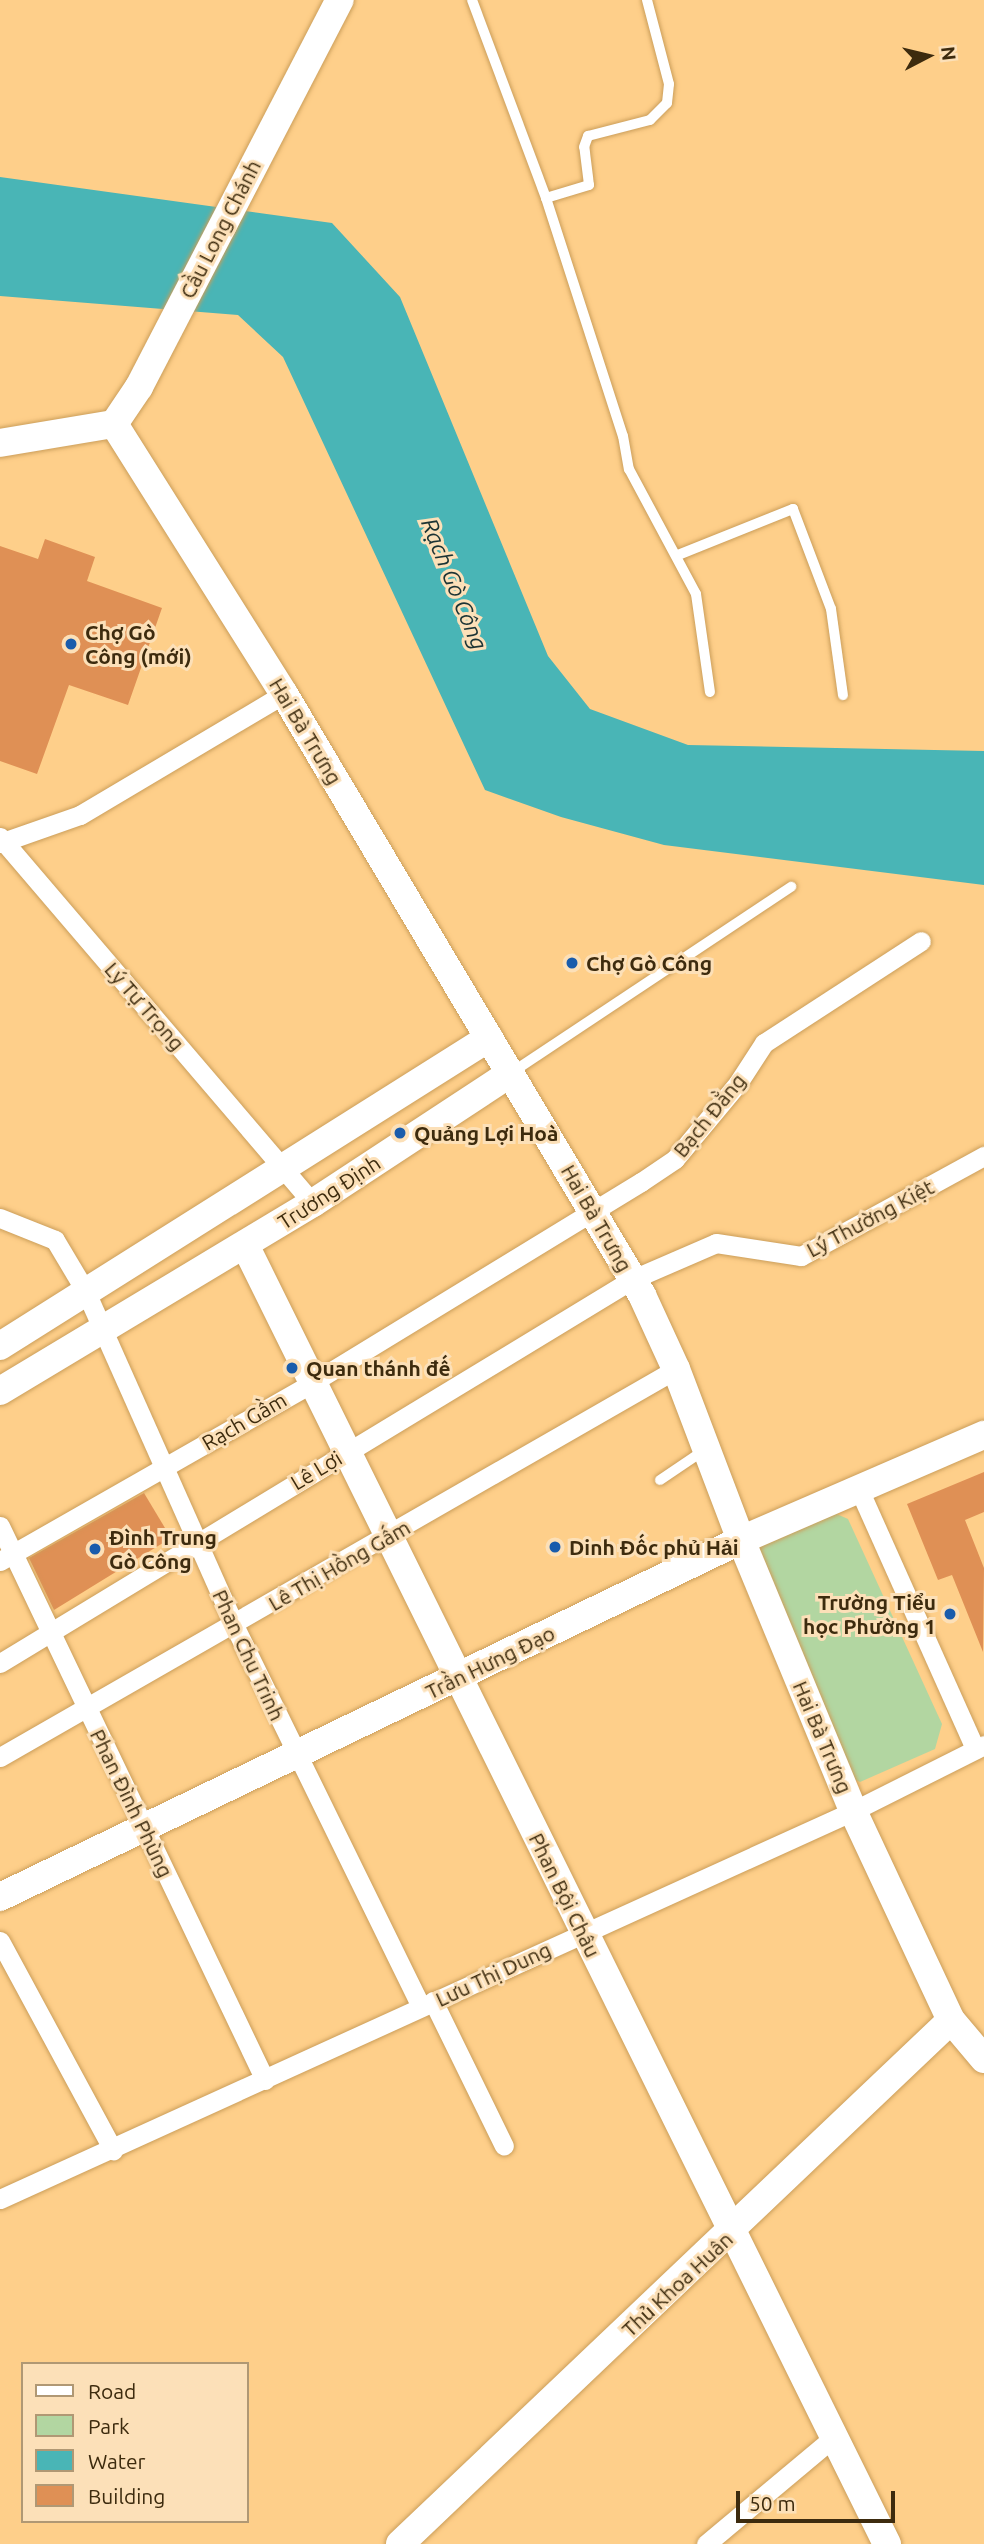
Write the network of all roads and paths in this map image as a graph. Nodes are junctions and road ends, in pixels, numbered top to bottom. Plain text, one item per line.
1 (340, 0) edge
2 (472, 0) edge
3 (647, 0) edge
4 (546, 198) junction
5 (114, 424) junction
6 (0, 443) edge
7 (678, 555) junction
8 (710, 692) dead end
9 (284, 694) junction
10 (844, 695) dead end
11 (2, 841) edge
12 (791, 887) dead end
13 (921, 941) dead end
14 (489, 1038) junction
15 (511, 1073) junction
16 (983, 1161) edge
17 (285, 1169) junction
18 (313, 1203) junction
19 (593, 1211) junction
20 (0, 1218) edge
21 (245, 1245) junction
22 (633, 1279) junction
23 (86, 1292) junction
24 (105, 1330) junction
25 (0, 1346) edge
26 (676, 1369) junction
27 (315, 1381) junction
28 (0, 1391) edge
29 (984, 1435) edge
30 (706, 1448) junction
31 (348, 1451) junction
32 (163, 1467) junction
33 (660, 1480) dead end
34 (858, 1487) junction
35 (0, 1526) edge
36 (388, 1537) junction
37 (741, 1540) junction
38 (198, 1541) junction
39 (6, 1558) edge
40 (233, 1625) junction
41 (49, 1633) junction
42 (0, 1663) edge
43 (460, 1677) junction
44 (86, 1710) junction
45 (980, 1747) edge
46 (295, 1754) junction
47 (0, 1757) edge
48 (853, 1811) junction
49 (145, 1828) junction
50 (0, 1897) edge
51 (584, 1932) junction
52 (0, 1941) edge
53 (427, 2004) junction
54 (951, 2020) junction
55 (984, 2059) edge
56 (265, 2080) junction
57 (503, 2146) dead end
58 (113, 2150) junction
59 (0, 2199) edge
60 (732, 2232) junction
61 (834, 2437) junction
62 (400, 2544) edge
63 (706, 2544) edge
64 (887, 2544) edge

1 - 5 street, Cầu Long Chánh
2 - 4 lane
3 - 4 lane
4 - 7 lane
5 - 6 street
5 - 9 street, Hai Bà Trưng
7 - 8 lane
7 - 10 lane
9 - 11 street, Lý Tự Trọng
9 - 14 street, Hai Bà Trưng
11 - 17 street, Lý Tự Trọng
12 - 15 lane, Trương Định
13 - 19 street, Bạch Đằng
14 - 15 street, Hai Bà Trưng
14 - 17 street, Trương Định
15 - 18 street, Trương Định
15 - 19 street, Hai Bà Trưng
16 - 22 street, Lý Thường Kiệt
17 - 18 street, Lý Tự Trọng
17 - 23 street, Trương Định
18 - 21 street, Trương Định
19 - 22 street, Hai Bà Trưng
19 - 27 street, Rạch Gầm
20 - 23 street, Phan Chu Trinh
21 - 24 street, Trương Định
21 - 27 street, Phan Bội Châu
22 - 26 street, Hai Bà Trưng
22 - 31 street, Lê Lợi
23 - 24 street, Phan Chu Trinh
23 - 25 street, Trương Định
24 - 28 street, Trương Định
24 - 32 street, Phan Chu Trinh
26 - 30 street, Hai Bà Trưng
26 - 36 street, Lê Thị Hồng Gấm
27 - 31 street, Phan Bội Châu
27 - 32 street, Rạch Gầm
29 - 34 street, Trần Hưng Đạo
30 - 33 lane
30 - 37 street, Hai Bà Trưng
31 - 36 street, Phan Bội Châu
31 - 38 street, Lê Lợi
32 - 38 street, Phan Chu Trinh
32 - 39 street, Rạch Gầm
34 - 37 street, Trần Hưng Đạo
34 - 45 street
35 - 39 street, Phan Đình Phùng
36 - 40 street, Lê Thị Hồng Gấm
36 - 43 street, Phan Bội Châu
37 - 43 street, Trần Hưng Đạo
37 - 48 street, Hai Bà Trưng
38 - 40 street, Phan Chu Trinh
38 - 41 street, Lê Lợi
39 - 41 street, Phan Đình Phùng
40 - 44 street, Lê Thị Hồng Gấm
40 - 46 street, Phan Chu Trinh
41 - 42 street, Lê Lợi
41 - 44 street, Phan Đình Phùng
43 - 46 street, Trần Hưng Đạo
43 - 51 street, Phan Bội Châu
44 - 47 street, Lê Thị Hồng Gấm
44 - 49 street, Phan Đình Phùng
45 - 48 street, Lưu Thị Dung
46 - 49 street, Trần Hưng Đạo
46 - 53 street, Phan Chu Trinh
48 - 51 street, Lưu Thị Dung
48 - 54 street, Hai Bà Trưng
49 - 50 street, Trần Hưng Đạo
49 - 56 street, Phan Đình Phùng
51 - 53 street, Lưu Thị Dung
51 - 60 street, Phan Bội Châu
52 - 58 street
53 - 56 street, Lưu Thị Dung
53 - 57 street, Phan Chu Trinh
54 - 55 street, Hai Bà Trưng
54 - 60 street, Thủ Khoa Huân
56 - 58 street, Lưu Thị Dung
58 - 59 street, Lưu Thị Dung
60 - 61 street, Phan Bội Châu
60 - 62 street, Thủ Khoa Huân
61 - 63 street
61 - 64 street, Phan Bội Châu

